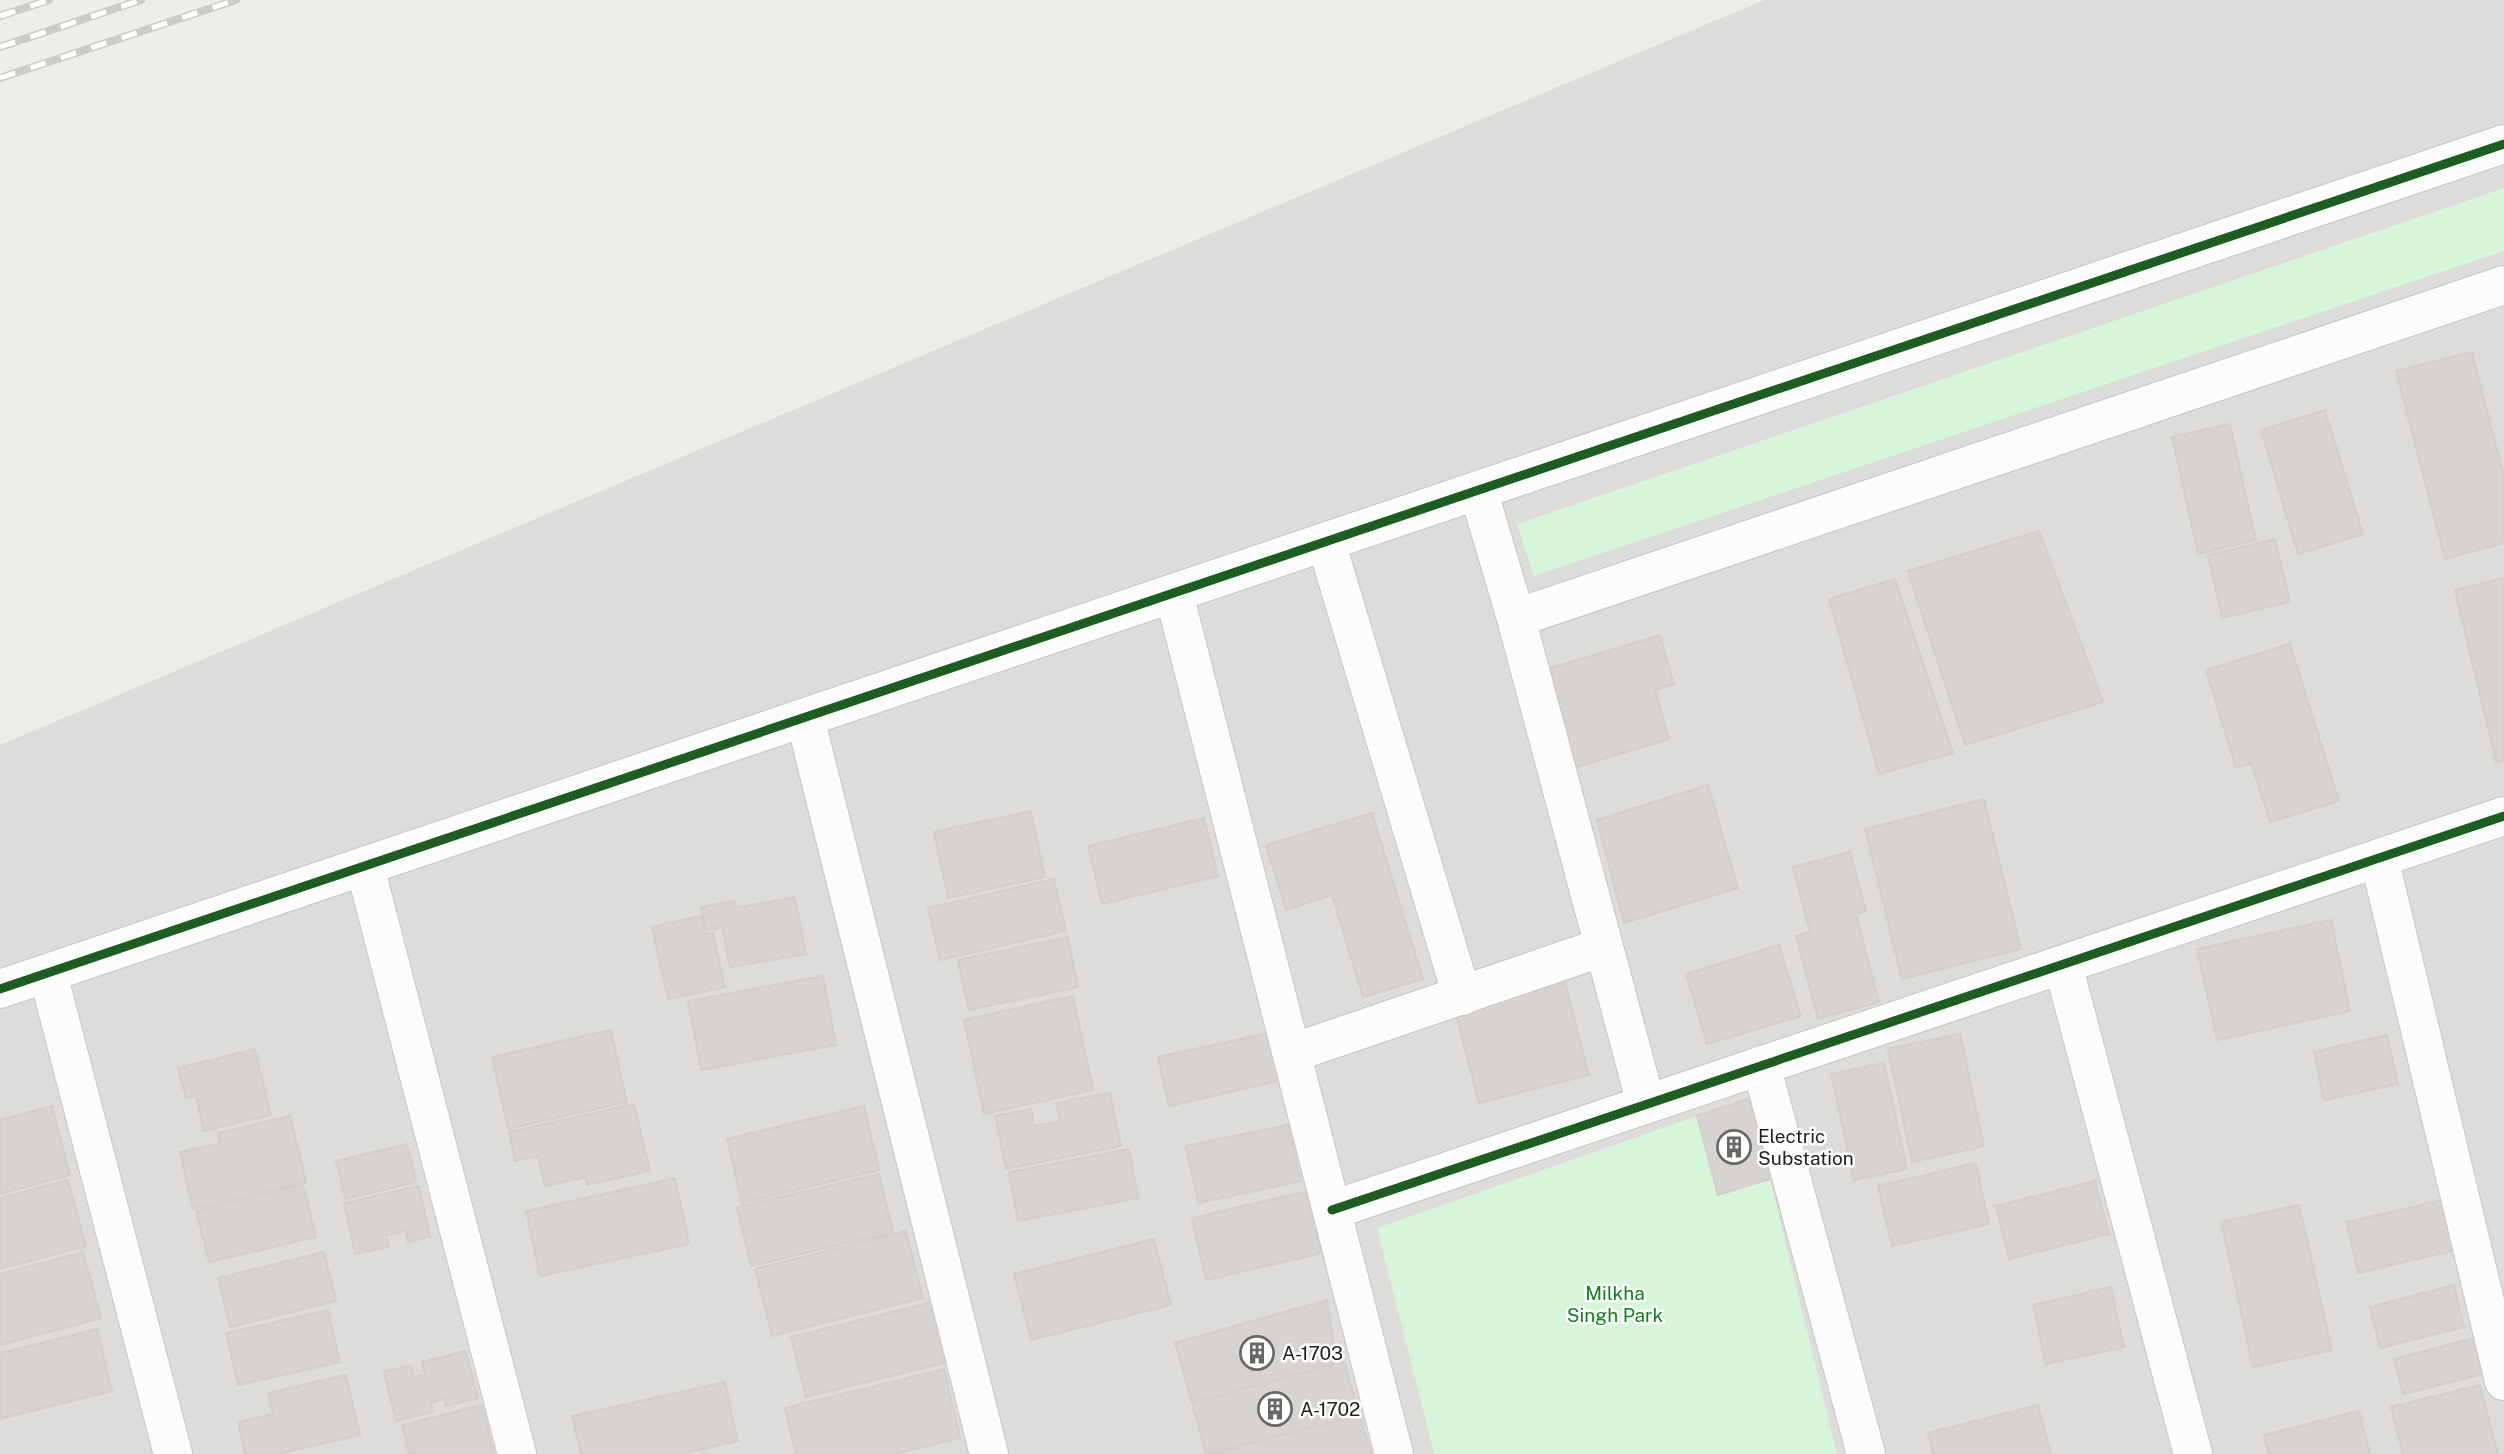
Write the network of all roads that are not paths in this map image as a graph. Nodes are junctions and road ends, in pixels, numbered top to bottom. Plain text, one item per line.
1 (2504, 144) edge
2 (2504, 285) edge
3 (1478, 490) junction
4 (1326, 542) junction
5 (1174, 594) junction
6 (1516, 618) junction
7 (805, 718) junction
8 (2504, 816) edge
9 (2379, 858) junction
10 (365, 867) junction
11 (1603, 947) junction
12 (2063, 965) junction
13 (48, 974) junction
14 (0, 989) edge
15 (1462, 996) junction
16 (1292, 1053) junction
17 (1761, 1066) junction
18 (1646, 1104) junction
19 (1332, 1210) junction
20 (2504, 1381) edge
21 (173, 1454) edge
22 (517, 1454) edge
23 (989, 1454) edge
24 (1394, 1454) edge
25 (1867, 1454) edge
26 (2193, 1454) edge

1 - 3 street
2 - 6 street
3 - 4 street
3 - 6 street
4 - 5 street
4 - 15 street
5 - 7 street
5 - 16 street
6 - 11 street
7 - 10 street
7 - 23 street
8 - 9 street
9 - 12 street
9 - 20 street
10 - 13 street
10 - 22 street
11 - 15 street
11 - 18 street
12 - 17 street
12 - 26 street
13 - 14 street
13 - 21 street
15 - 16 street
16 - 19 street
17 - 18 street
17 - 25 street
18 - 19 street
19 - 24 street

